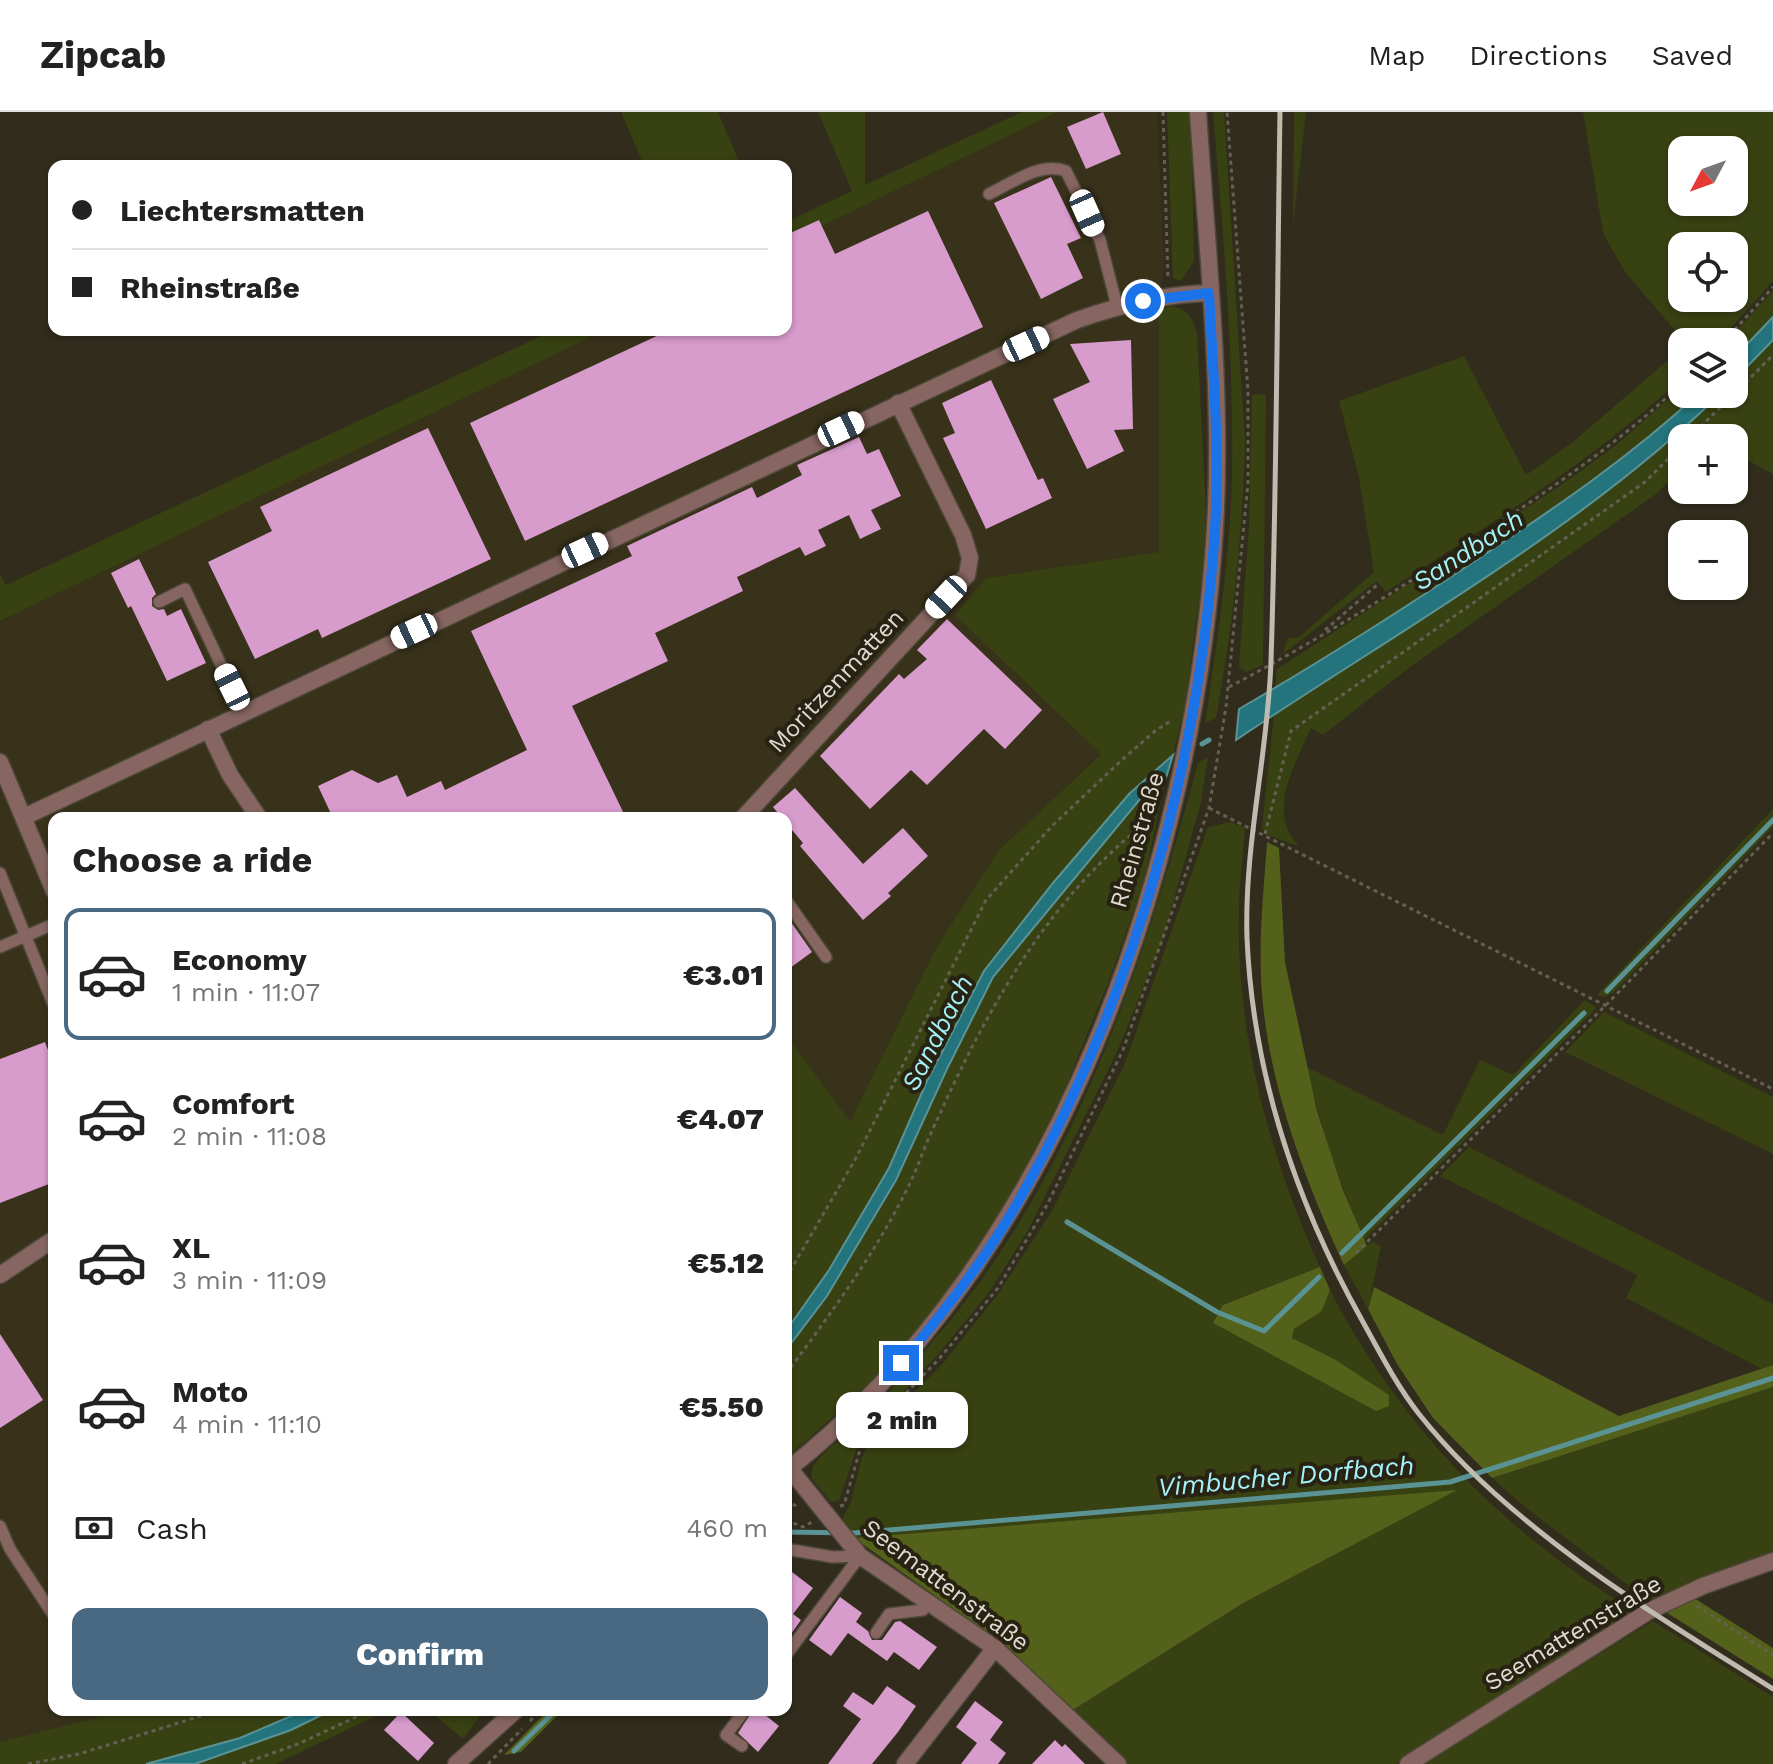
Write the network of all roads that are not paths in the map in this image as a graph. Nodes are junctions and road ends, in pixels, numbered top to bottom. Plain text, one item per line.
1 (1198, 112) edge
2 (989, 194) dead end
3 (1209, 293) junction
4 (1117, 306) junction
5 (898, 403) junction
6 (159, 602) dead end
7 (243, 711) junction
8 (208, 729) junction
9 (0, 762) edge
10 (255, 812) edge
11 (749, 812) edge
12 (24, 817) junction
13 (0, 873) edge
14 (48, 876) edge
15 (792, 909) edge
16 (48, 926) edge
17 (27, 935) junction
18 (0, 947) edge
19 (826, 957) dead end
20 (48, 990) edge
21 (48, 1243) edge
22 (0, 1275) edge
23 (792, 1467) edge
24 (792, 1475) edge
25 (0, 1526) edge
26 (792, 1550) edge
27 (860, 1556) junction
28 (1773, 1561) edge
29 (927, 1604) junction
30 (48, 1607) edge
31 (876, 1633) dead end
32 (792, 1647) edge
33 (995, 1648) junction
34 (495, 1716) edge
35 (509, 1716) edge
36 (740, 1716) edge
37 (479, 1741) junction
38 (742, 1746) dead end
39 (456, 1764) edge
40 (905, 1764) edge
41 (1118, 1764) edge
42 (1408, 1764) edge

1 - 3 street, Rheinstraße
2 - 4 lane
3 - 4 street
3 - 23 street, Rheinstraße
4 - 5 street
5 - 7 street
5 - 11 street, Moritzenmatten
6 - 7 lane
7 - 8 street
8 - 10 street
8 - 12 street
9 - 12 street
12 - 14 street
13 - 17 lane
15 - 19 lane
16 - 17 lane
17 - 18 lane
17 - 20 lane
21 - 22 street
24 - 27 street, Seemattenstraße
25 - 30 lane
26 - 27 lane
27 - 29 street, Seemattenstraße
27 - 32 lane
28 - 42 street, Seemattenstraße
29 - 31 lane
29 - 33 street, Seemattenstraße
33 - 40 street
33 - 41 street, Seemattenstraße
34 - 37 street
35 - 37 street
36 - 38 lane
37 - 39 street

